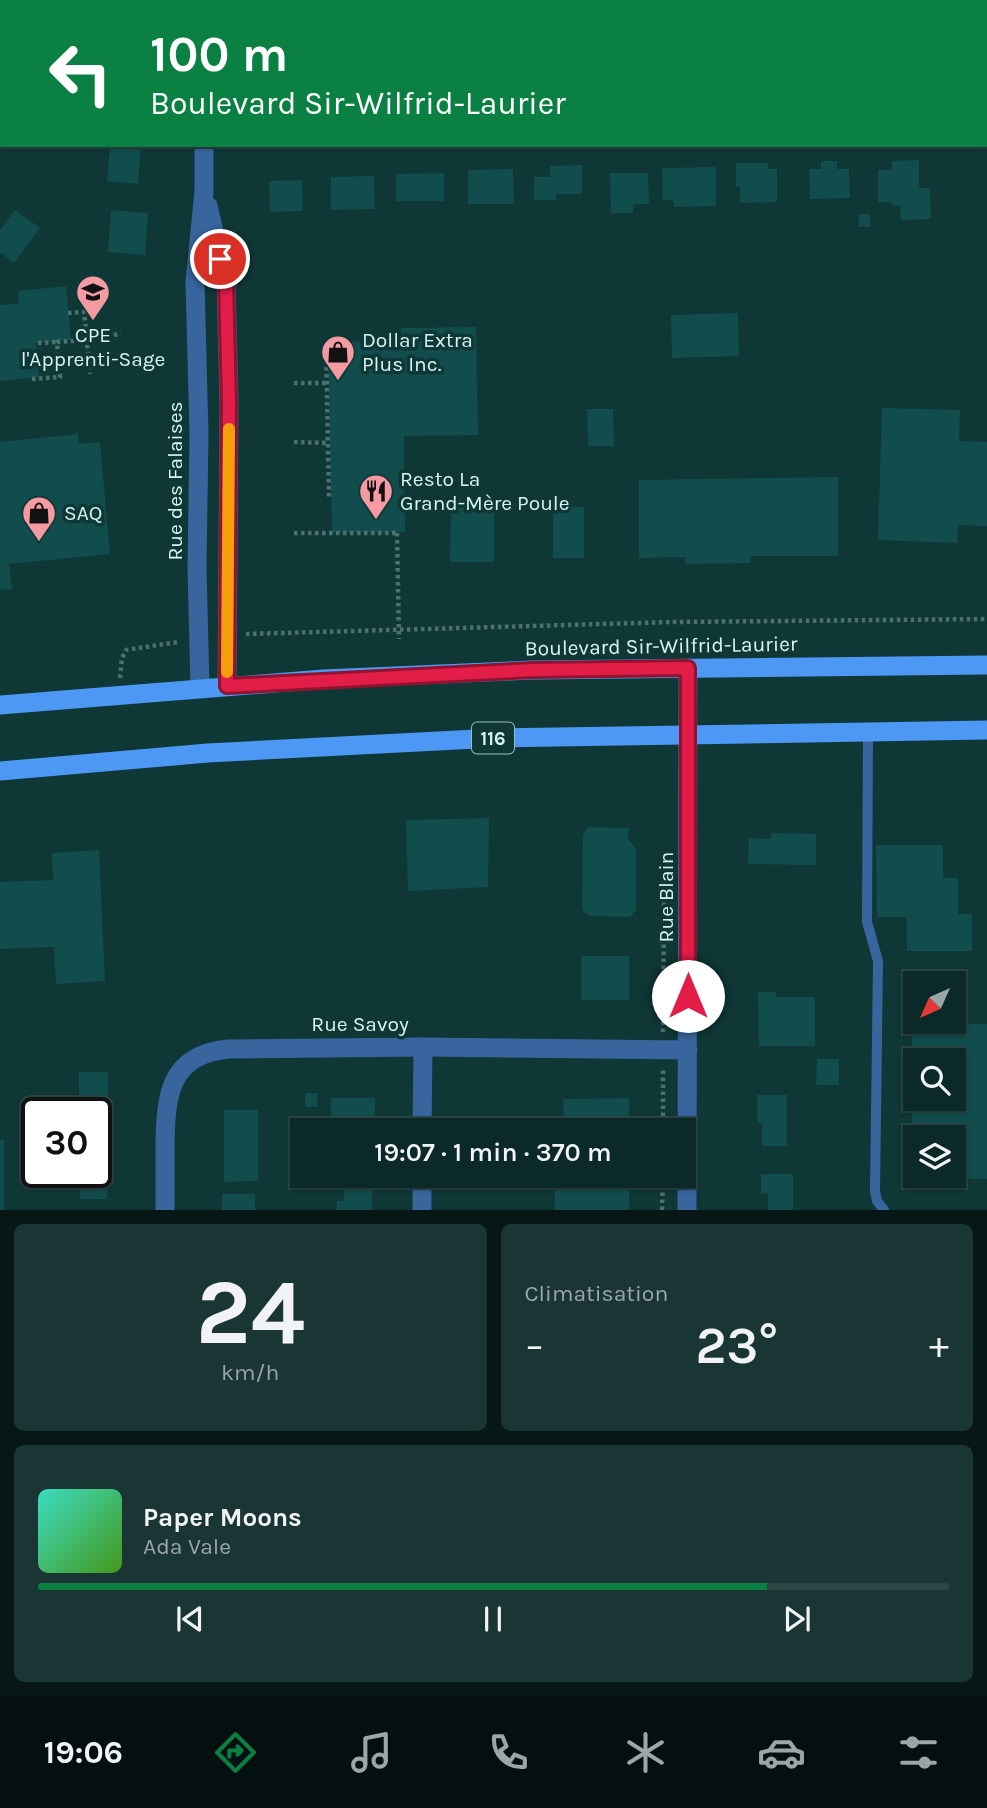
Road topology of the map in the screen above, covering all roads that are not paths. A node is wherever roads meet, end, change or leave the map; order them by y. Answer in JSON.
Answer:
{"nodes":[{"id":1,"x":204,"y":147,"type":"edge"},
{"id":2,"x":204,"y":191,"type":"junction"},
{"id":3,"x":987,"y":665,"type":"edge"},
{"id":4,"x":688,"y":668,"type":"junction"},
{"id":5,"x":227,"y":686,"type":"junction"},
{"id":6,"x":200,"y":688,"type":"junction"},
{"id":7,"x":0,"y":705,"type":"edge"},
{"id":8,"x":987,"y":730,"type":"edge"},
{"id":9,"x":868,"y":732,"type":"junction"},
{"id":10,"x":688,"y":734,"type":"junction"},
{"id":11,"x":0,"y":771,"type":"edge"},
{"id":12,"x":423,"y":1047,"type":"junction"},
{"id":13,"x":688,"y":1050,"type":"junction"},
{"id":14,"x":422,"y":1118,"type":"edge"},
{"id":15,"x":422,"y":1188,"type":"edge"},
{"id":16,"x":165,"y":1209,"type":"edge"},
{"id":17,"x":422,"y":1209,"type":"edge"},
{"id":18,"x":687,"y":1209,"type":"edge"},
{"id":19,"x":884,"y":1209,"type":"edge"}],
"edges":[{"from":1,"to":2,"type":"street","name":"Rue des Falaises"},
{"from":2,"to":5,"type":"street","name":"Rue des Falaises"},
{"from":2,"to":6,"type":"street","name":"Rue des Falaises"},
{"from":3,"to":4,"type":"main road","name":"Boulevard Sir-Wilfrid-Laurier"},
{"from":4,"to":5,"type":"main road","name":"Boulevard Sir-Wilfrid-Laurier"},
{"from":4,"to":10,"type":"street","name":"Rue Blain"},
{"from":5,"to":6,"type":"main road","name":"Boulevard Sir-Wilfrid-Laurier"},
{"from":6,"to":7,"type":"main road","name":"Boulevard Sir-Wilfrid-Laurier"},
{"from":8,"to":9,"type":"main road","number":"116"},
{"from":9,"to":10,"type":"main road","number":"116"},
{"from":9,"to":19,"type":"lane"},
{"from":10,"to":11,"type":"main road","number":"116"},
{"from":10,"to":13,"type":"street","name":"Rue Blain"},
{"from":12,"to":13,"type":"street","name":"Rue Savoy"},
{"from":12,"to":14,"type":"street"},
{"from":12,"to":16,"type":"street","name":"Rue Savoy"},
{"from":13,"to":18,"type":"street","name":"Rue Blain"},
{"from":15,"to":17,"type":"street"}]}
